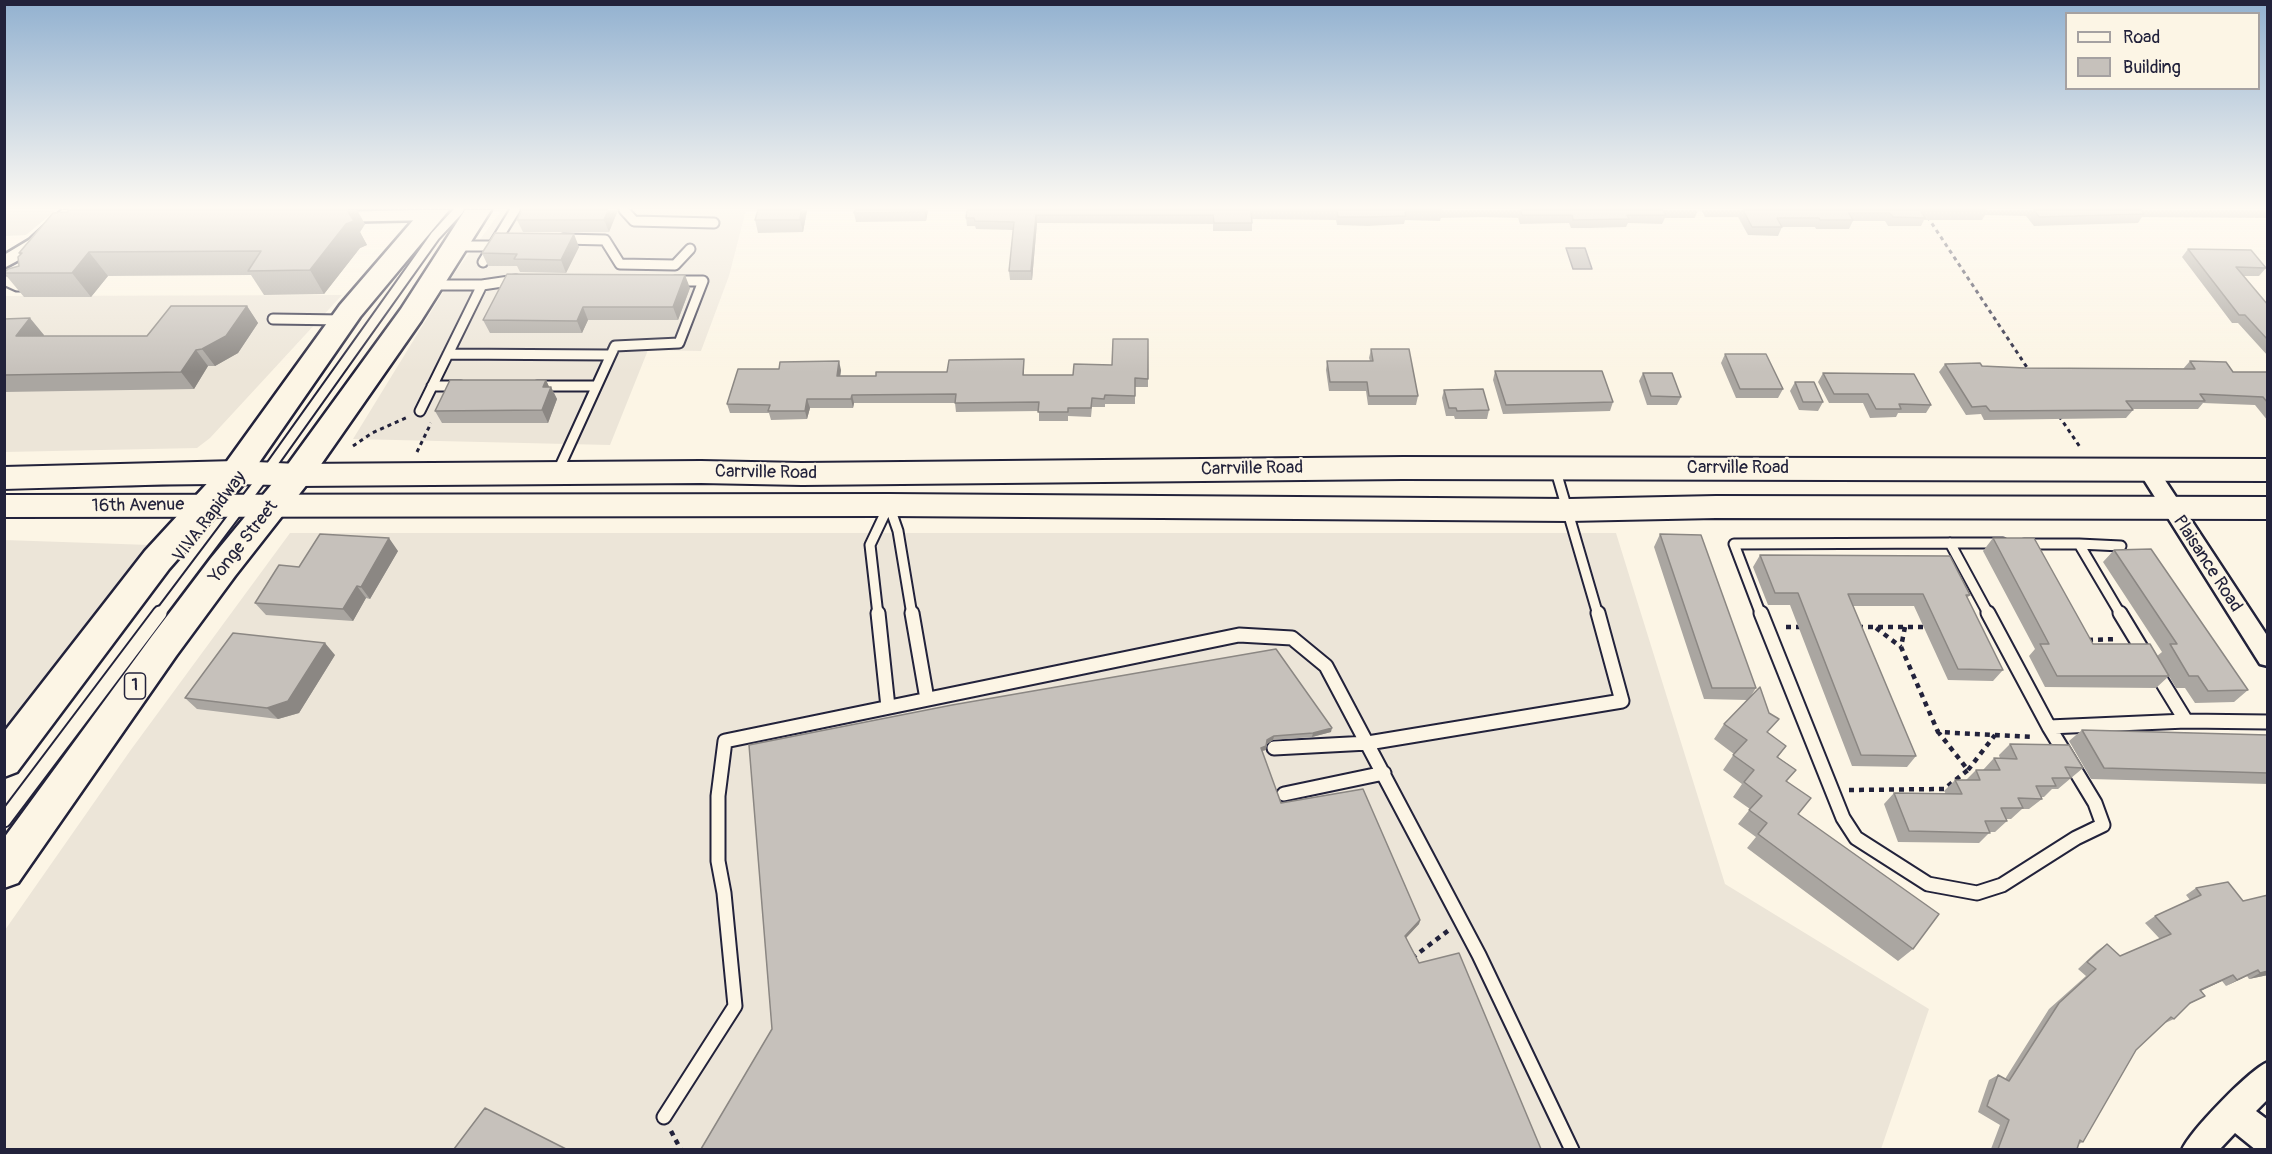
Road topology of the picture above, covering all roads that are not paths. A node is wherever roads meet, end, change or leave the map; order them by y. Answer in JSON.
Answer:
{"nodes":[{"id":1,"x":400,"y":264,"type":"edge"},
{"id":2,"x":411,"y":264,"type":"edge"},
{"id":3,"x":434,"y":264,"type":"edge"},
{"id":4,"x":620,"y":264,"type":"edge"},
{"id":5,"x":676,"y":264,"type":"edge"},
{"id":6,"x":531,"y":279,"type":"edge"},
{"id":7,"x":4,"y":280,"type":"edge"},
{"id":8,"x":668,"y":281,"type":"edge"},
{"id":9,"x":430,"y":285,"type":"junction"},
{"id":10,"x":482,"y":285,"type":"junction"},
{"id":11,"x":33,"y":286,"type":"edge"},
{"id":12,"x":273,"y":319,"type":"dead end"},
{"id":13,"x":344,"y":320,"type":"junction"},
{"id":14,"x":448,"y":354,"type":"junction"},
{"id":15,"x":610,"y":355,"type":"junction"},
{"id":16,"x":432,"y":386,"type":"junction"},
{"id":17,"x":467,"y":386,"type":"edge"},
{"id":18,"x":526,"y":386,"type":"edge"},
{"id":19,"x":596,"y":386,"type":"junction"},
{"id":20,"x":418,"y":414,"type":"road end"},
{"id":21,"x":1555,"y":468,"type":"junction"},
{"id":22,"x":2148,"y":470,"type":"junction"},
{"id":23,"x":2268,"y":470,"type":"edge"},
{"id":24,"x":631,"y":472,"type":"junction"},
{"id":25,"x":892,"y":472,"type":"junction"},
{"id":26,"x":557,"y":473,"type":"junction"},
{"id":27,"x":297,"y":475,"type":"junction"},
{"id":28,"x":4,"y":478,"type":"edge"},
{"id":29,"x":244,"y":492,"type":"junction"},
{"id":30,"x":4,"y":506,"type":"edge"},
{"id":31,"x":621,"y":506,"type":"junction"},
{"id":32,"x":889,"y":506,"type":"junction"},
{"id":33,"x":2171,"y":507,"type":"junction"},
{"id":34,"x":2268,"y":508,"type":"edge"},
{"id":35,"x":1569,"y":510,"type":"junction"},
{"id":36,"x":1950,"y":543,"type":"junction"},
{"id":37,"x":2079,"y":544,"type":"junction"},
{"id":38,"x":2121,"y":546,"type":"dead end"},
{"id":39,"x":2268,"y":657,"type":"edge"},
{"id":40,"x":927,"y":699,"type":"junction"},
{"id":41,"x":888,"y":707,"type":"junction"},
{"id":42,"x":2186,"y":721,"type":"junction"},
{"id":43,"x":2268,"y":722,"type":"edge"},
{"id":44,"x":2049,"y":728,"type":"junction"},
{"id":45,"x":1368,"y":743,"type":"junction"},
{"id":46,"x":1274,"y":748,"type":"dead end"},
{"id":47,"x":4,"y":761,"type":"edge"},
{"id":48,"x":1384,"y":773,"type":"junction"},
{"id":49,"x":1284,"y":794,"type":"dead end"},
{"id":50,"x":7,"y":818,"type":"edge"},
{"id":51,"x":4,"y":830,"type":"edge"},
{"id":52,"x":4,"y":870,"type":"edge"},
{"id":53,"x":2268,"y":1077,"type":"edge"},
{"id":54,"x":2232,"y":1112,"type":"junction"},
{"id":55,"x":664,"y":1117,"type":"dead end"},
{"id":56,"x":2268,"y":1140,"type":"edge"},
{"id":57,"x":1572,"y":1149,"type":"edge"},
{"id":58,"x":2197,"y":1149,"type":"edge"}],
"edges":[{"from":1,"to":13,"type":"main road","name":"Yonge Street","number":"1"},
{"from":2,"to":29,"type":"lane","name":"VIVA Rapidway"},
{"from":3,"to":9,"type":"main road","name":"Yonge Street","number":"1"},
{"from":4,"to":5,"type":"lane"},
{"from":6,"to":10,"type":"lane"},
{"from":7,"to":11,"type":"lane"},
{"from":8,"to":15,"type":"lane"},
{"from":9,"to":10,"type":"lane"},
{"from":9,"to":27,"type":"main road","name":"Yonge Street","number":"1"},
{"from":10,"to":14,"type":"lane"},
{"from":12,"to":13,"type":"lane"},
{"from":13,"to":29,"type":"main road","name":"Yonge Street","number":"1"},
{"from":14,"to":15,"type":"lane"},
{"from":14,"to":16,"type":"lane"},
{"from":15,"to":19,"type":"lane"},
{"from":16,"to":17,"type":"lane"},
{"from":16,"to":20,"type":"lane"},
{"from":18,"to":19,"type":"lane"},
{"from":19,"to":26,"type":"lane"},
{"from":21,"to":22,"type":"main road","name":"Carrville Road"},
{"from":21,"to":25,"type":"main road","name":"Carrville Road"},
{"from":21,"to":35,"type":"lane"},
{"from":22,"to":23,"type":"main road","name":"Carrville Road"},
{"from":22,"to":33,"type":"street","name":"Plaisance Road"},
{"from":24,"to":25,"type":"main road","name":"Carrville Road"},
{"from":24,"to":26,"type":"main road","name":"Carrville Road"},
{"from":24,"to":31,"type":"main road"},
{"from":25,"to":32,"type":"main road"},
{"from":26,"to":27,"type":"main road","name":"Carrville Road"},
{"from":27,"to":29,"type":"main road","name":"Carrville Road"},
{"from":28,"to":29,"type":"main road","name":"16th Avenue"},
{"from":29,"to":30,"type":"main road","name":"16th Avenue"},
{"from":29,"to":31,"type":"main road","name":"Carrville Road"},
{"from":29,"to":47,"type":"main road","name":"Yonge Street","number":"1"},
{"from":29,"to":50,"type":"lane","name":"VIVA Rapidway"},
{"from":29,"to":52,"type":"main road","name":"Yonge Street","number":"1"},
{"from":31,"to":32,"type":"main road","name":"Carrville Road"},
{"from":32,"to":35,"type":"main road","name":"Carrville Road"},
{"from":32,"to":40,"type":"lane"},
{"from":32,"to":41,"type":"lane"},
{"from":33,"to":34,"type":"main road","name":"Carrville Road"},
{"from":33,"to":35,"type":"main road","name":"Carrville Road"},
{"from":33,"to":39,"type":"street","name":"Plaisance Road"},
{"from":35,"to":45,"type":"lane"},
{"from":36,"to":37,"type":"lane"},
{"from":36,"to":44,"type":"lane"},
{"from":36,"to":44,"type":"lane"},
{"from":37,"to":38,"type":"lane"},
{"from":37,"to":42,"type":"lane"},
{"from":40,"to":41,"type":"lane"},
{"from":40,"to":45,"type":"lane"},
{"from":41,"to":55,"type":"lane"},
{"from":42,"to":43,"type":"lane"},
{"from":42,"to":44,"type":"lane"},
{"from":45,"to":46,"type":"lane"},
{"from":45,"to":48,"type":"lane"},
{"from":48,"to":49,"type":"lane"},
{"from":48,"to":57,"type":"lane"},
{"from":50,"to":51,"type":"lane","name":"VIVA Rapidway"},
{"from":53,"to":54,"type":"street"},
{"from":54,"to":56,"type":"street"},
{"from":54,"to":58,"type":"street"}]}
